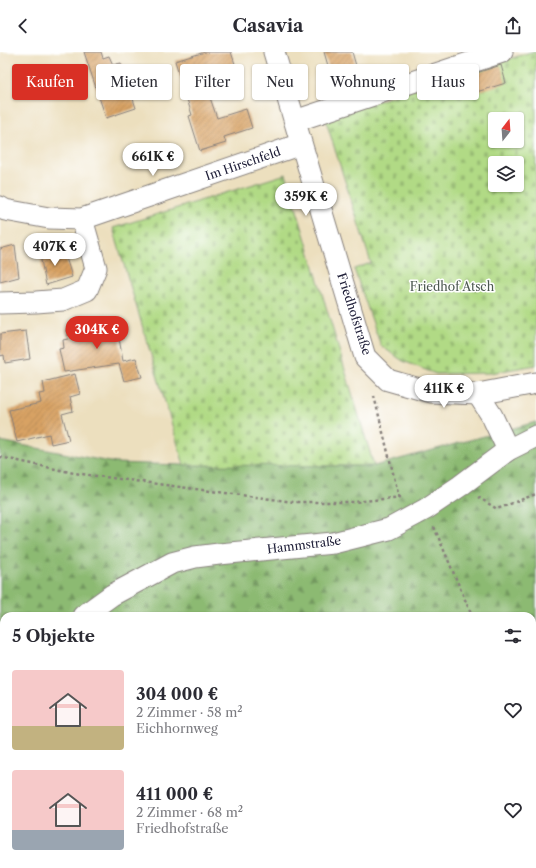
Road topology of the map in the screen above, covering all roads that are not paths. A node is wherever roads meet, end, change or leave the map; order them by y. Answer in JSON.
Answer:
{"nodes":[{"id":1,"x":274,"y":52,"type":"edge"},
{"id":2,"x":502,"y":52,"type":"edge"},
{"id":3,"x":295,"y":121,"type":"junction"},
{"id":4,"x":302,"y":144,"type":"junction"},
{"id":5,"x":0,"y":208,"type":"edge"},
{"id":6,"x":82,"y":219,"type":"junction"},
{"id":7,"x":0,"y":303,"type":"edge"},
{"id":8,"x":536,"y":383,"type":"edge"},
{"id":9,"x":478,"y":394,"type":"junction"},
{"id":10,"x":536,"y":436,"type":"edge"},
{"id":11,"x":508,"y":450,"type":"junction"},
{"id":12,"x":89,"y":612,"type":"edge"}],
"edges":[{"from":1,"to":3,"type":"street","name":"Friedhofstraße"},
{"from":2,"to":3,"type":"street"},
{"from":3,"to":4,"type":"street","name":"Friedhofstraße"},
{"from":4,"to":6,"type":"street","name":"Im Hirschfeld"},
{"from":4,"to":9,"type":"street","name":"Friedhofstraße"},
{"from":5,"to":6,"type":"street","name":"Im Hirschfeld"},
{"from":6,"to":7,"type":"street"},
{"from":8,"to":9,"type":"street","name":"Friedhofstraße"},
{"from":9,"to":11,"type":"street"},
{"from":10,"to":11,"type":"street","name":"Hammstraße"},
{"from":11,"to":12,"type":"street","name":"Hammstraße"}]}
